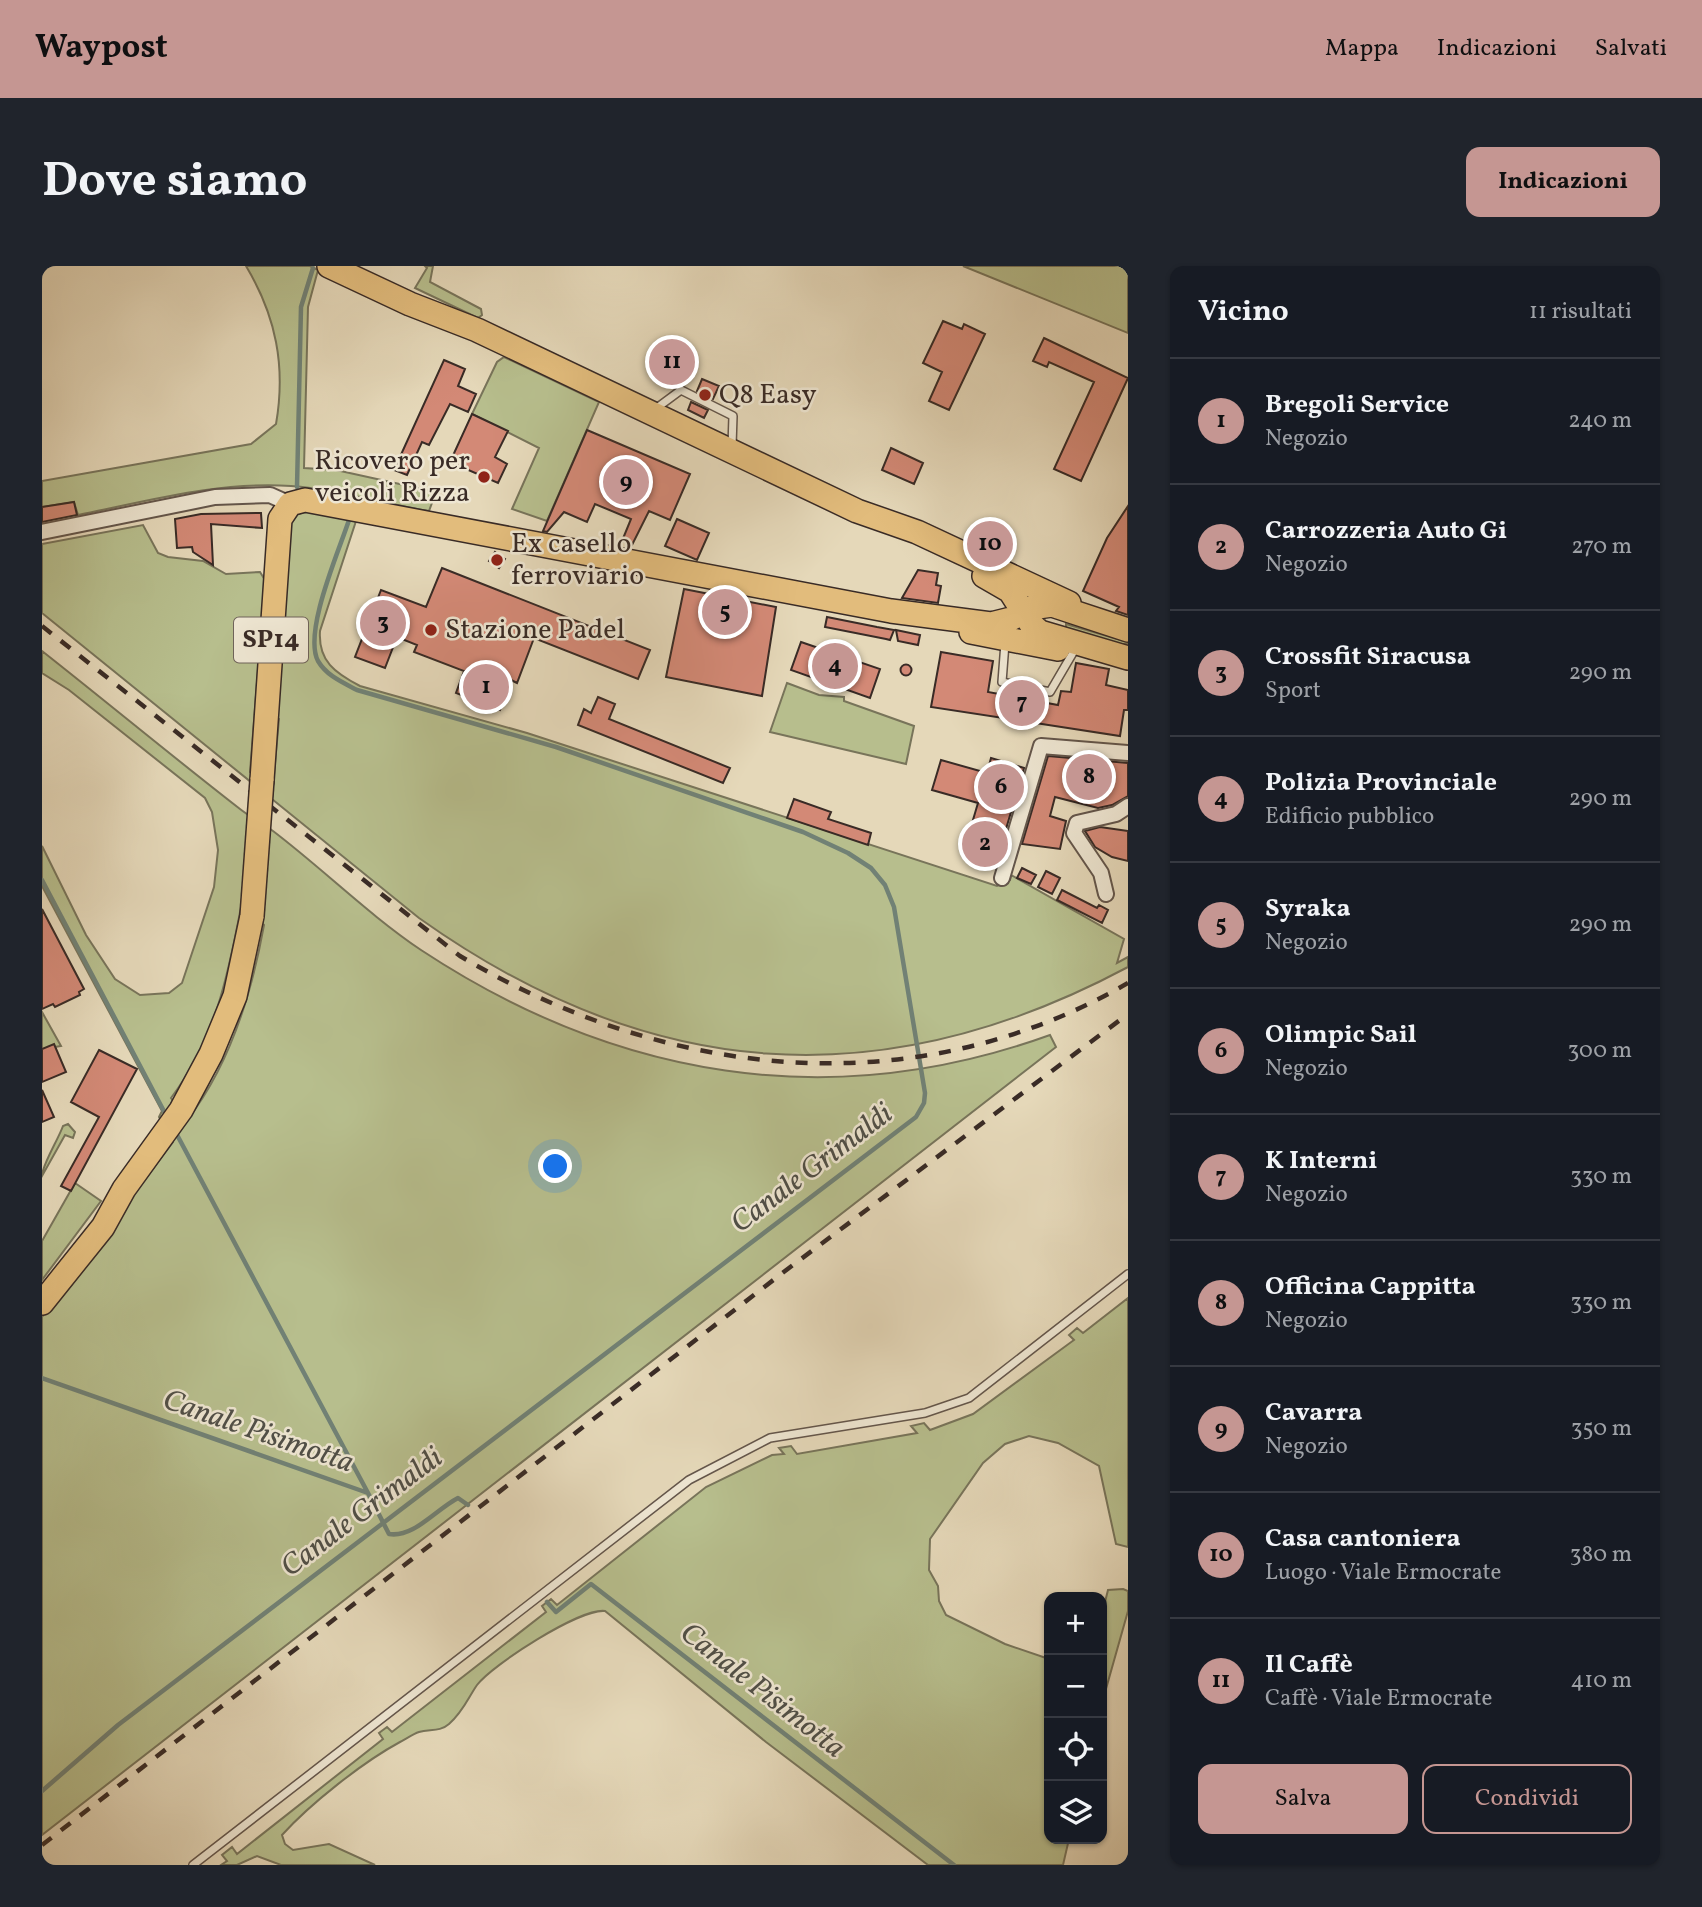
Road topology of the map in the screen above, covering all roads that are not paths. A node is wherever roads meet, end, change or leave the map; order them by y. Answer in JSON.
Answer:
{"nodes":[{"id":1,"x":329,"y":266,"type":"edge"},
{"id":2,"x":356,"y":266,"type":"edge"},
{"id":3,"x":477,"y":330,"type":"junction"},
{"id":4,"x":651,"y":412,"type":"junction"},
{"id":5,"x":732,"y":450,"type":"junction"},
{"id":6,"x":290,"y":504,"type":"junction"},
{"id":7,"x":857,"y":511,"type":"junction"},
{"id":8,"x":42,"y":532,"type":"edge"},
{"id":9,"x":1070,"y":611,"type":"junction"},
{"id":10,"x":1014,"y":618,"type":"junction"},
{"id":11,"x":1122,"y":628,"type":"edge"},
{"id":12,"x":1071,"y":646,"type":"junction"},
{"id":13,"x":1123,"y":657,"type":"edge"},
{"id":14,"x":1128,"y":753,"type":"edge"},
{"id":15,"x":1128,"y":806,"type":"edge"},
{"id":16,"x":1002,"y":878,"type":"dead end"},
{"id":17,"x":1106,"y":894,"type":"dead end"},
{"id":18,"x":124,"y":1189,"type":"junction"},
{"id":19,"x":1128,"y":1274,"type":"edge"},
{"id":20,"x":42,"y":1289,"type":"edge"},
{"id":21,"x":42,"y":1303,"type":"edge"},
{"id":22,"x":193,"y":1865,"type":"edge"}],
"edges":[{"from":1,"to":3,"type":"main road"},
{"from":2,"to":3,"type":"main road"},
{"from":3,"to":4,"type":"main road"},
{"from":4,"to":5,"type":"main road"},
{"from":4,"to":5,"type":"lane"},
{"from":5,"to":7,"type":"main road"},
{"from":6,"to":8,"type":"street"},
{"from":6,"to":10,"type":"main road"},
{"from":6,"to":18,"type":"main road","number":"SP14","bridge":true},
{"from":7,"to":10,"type":"main road"},
{"from":7,"to":11,"type":"main road"},
{"from":9,"to":10,"type":"main road"},
{"from":9,"to":11,"type":"main road"},
{"from":9,"to":12,"type":"main road"},
{"from":10,"to":12,"type":"main road"},
{"from":10,"to":12,"type":"lane"},
{"from":12,"to":13,"type":"main road"},
{"from":14,"to":16,"type":"street"},
{"from":15,"to":17,"type":"street"},
{"from":18,"to":20,"type":"main road"},
{"from":18,"to":21,"type":"main road"},
{"from":19,"to":22,"type":"lane"}]}
